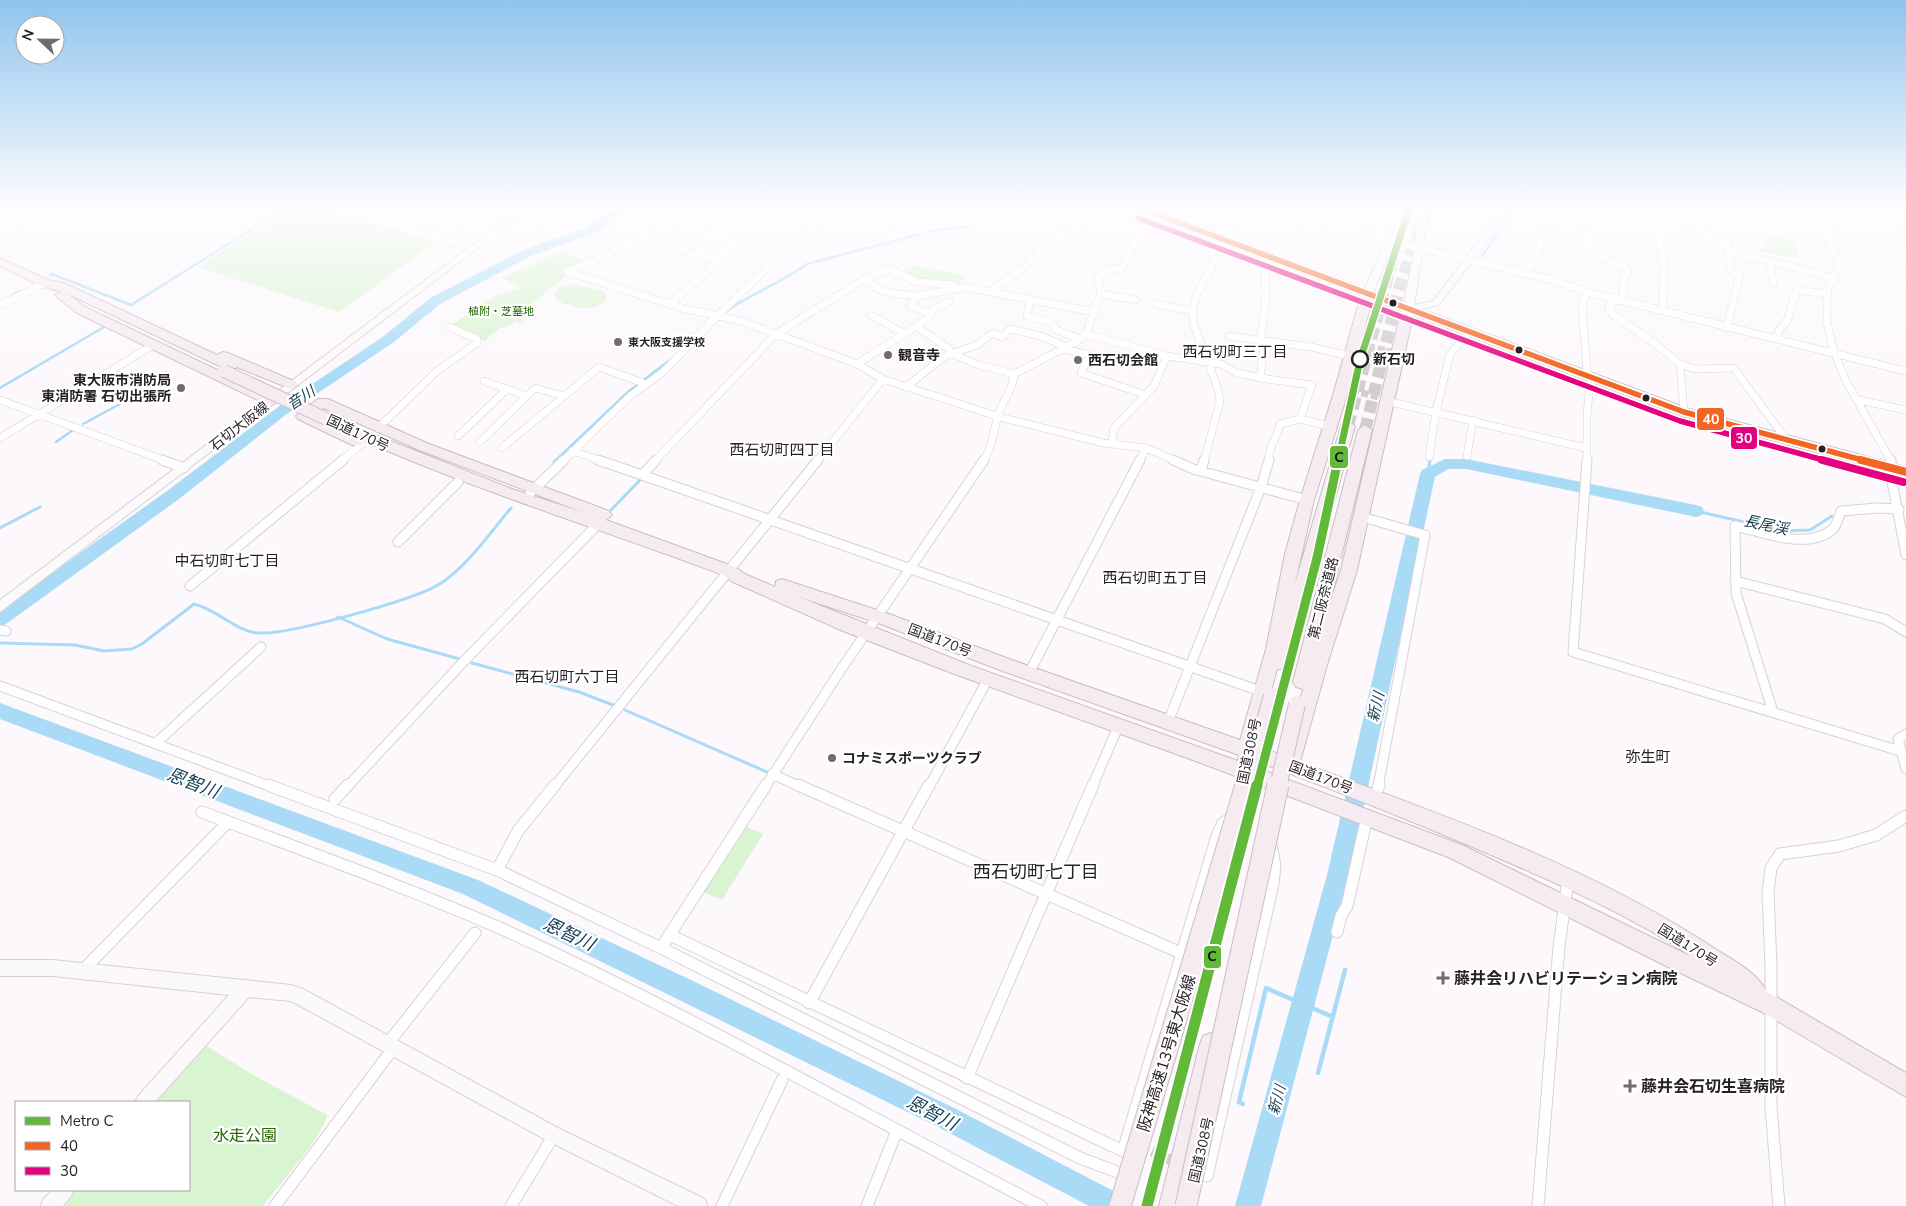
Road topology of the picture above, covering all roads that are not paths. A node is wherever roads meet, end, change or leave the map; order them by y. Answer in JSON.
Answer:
{"nodes":[{"id":1,"x":7,"y":265,"type":"edge"},
{"id":2,"x":449,"y":265,"type":"edge"},
{"id":3,"x":583,"y":265,"type":"edge"},
{"id":4,"x":715,"y":265,"type":"edge"},
{"id":5,"x":771,"y":265,"type":"edge"},
{"id":6,"x":1026,"y":265,"type":"edge"},
{"id":7,"x":1123,"y":265,"type":"edge"},
{"id":8,"x":1212,"y":265,"type":"edge"},
{"id":9,"x":1266,"y":265,"type":"edge"},
{"id":10,"x":1294,"y":265,"type":"edge"},
{"id":11,"x":1380,"y":265,"type":"edge"},
{"id":12,"x":1416,"y":265,"type":"edge"},
{"id":13,"x":1465,"y":265,"type":"edge"},
{"id":14,"x":1492,"y":265,"type":"edge"},
{"id":15,"x":1529,"y":265,"type":"edge"},
{"id":16,"x":1622,"y":265,"type":"edge"},
{"id":17,"x":1664,"y":265,"type":"edge"},
{"id":18,"x":1731,"y":265,"type":"edge"},
{"id":19,"x":1770,"y":265,"type":"edge"},
{"id":20,"x":1783,"y":265,"type":"edge"},
{"id":21,"x":1839,"y":265,"type":"edge"},
{"id":22,"x":1526,"y":273,"type":"junction"},
{"id":23,"x":1834,"y":278,"type":"junction"},
{"id":24,"x":863,"y":280,"type":"junction"},
{"id":25,"x":46,"y":283,"type":"junction"},
{"id":26,"x":1773,"y":284,"type":"dead end"},
{"id":27,"x":964,"y":287,"type":"junction"},
{"id":28,"x":991,"y":291,"type":"junction"},
{"id":29,"x":1587,"y":292,"type":"junction"},
{"id":30,"x":1368,"y":293,"type":"junction"},
{"id":31,"x":76,"y":294,"type":"junction"},
{"id":32,"x":1100,"y":294,"type":"junction"},
{"id":33,"x":1828,"y":294,"type":"junction"},
{"id":34,"x":61,"y":295,"type":"junction"},
{"id":35,"x":919,"y":296,"type":"junction"},
{"id":36,"x":1030,"y":300,"type":"junction"},
{"id":37,"x":1135,"y":300,"type":"dead end"},
{"id":38,"x":1621,"y":301,"type":"junction"},
{"id":39,"x":949,"y":302,"type":"dead end"},
{"id":40,"x":670,"y":304,"type":"junction"},
{"id":41,"x":1156,"y":304,"type":"dead end"},
{"id":42,"x":0,"y":305,"type":"edge"},
{"id":43,"x":1408,"y":309,"type":"junction"},
{"id":44,"x":1662,"y":309,"type":"junction"},
{"id":45,"x":1192,"y":311,"type":"junction"},
{"id":46,"x":1095,"y":312,"type":"junction"},
{"id":47,"x":871,"y":314,"type":"dead end"},
{"id":48,"x":930,"y":314,"type":"junction"},
{"id":49,"x":718,"y":316,"type":"junction"},
{"id":50,"x":916,"y":326,"type":"junction"},
{"id":51,"x":449,"y":327,"type":"dead end"},
{"id":52,"x":1727,"y":328,"type":"junction"},
{"id":53,"x":1470,"y":332,"type":"junction"},
{"id":54,"x":903,"y":333,"type":"junction"},
{"id":55,"x":776,"y":334,"type":"junction"},
{"id":56,"x":1229,"y":336,"type":"dead end"},
{"id":57,"x":1083,"y":337,"type":"junction"},
{"id":58,"x":1776,"y":339,"type":"junction"},
{"id":59,"x":1262,"y":341,"type":"junction"},
{"id":60,"x":152,"y":345,"type":"junction"},
{"id":61,"x":1064,"y":348,"type":"junction"},
{"id":62,"x":1354,"y":348,"type":"junction"},
{"id":63,"x":1834,"y":352,"type":"junction"},
{"id":64,"x":950,"y":353,"type":"junction"},
{"id":65,"x":1167,"y":356,"type":"junction"},
{"id":66,"x":1209,"y":362,"type":"junction"},
{"id":67,"x":857,"y":364,"type":"junction"},
{"id":68,"x":1680,"y":364,"type":"junction"},
{"id":69,"x":228,"y":368,"type":"junction"},
{"id":70,"x":1906,"y":371,"type":"edge"},
{"id":71,"x":1014,"y":374,"type":"junction"},
{"id":72,"x":1591,"y":377,"type":"junction"},
{"id":73,"x":1260,"y":378,"type":"junction"},
{"id":74,"x":883,"y":379,"type":"junction"},
{"id":75,"x":484,"y":381,"type":"dead end"},
{"id":76,"x":646,"y":384,"type":"junction"},
{"id":77,"x":291,"y":385,"type":"junction"},
{"id":78,"x":906,"y":387,"type":"junction"},
{"id":79,"x":506,"y":390,"type":"junction"},
{"id":80,"x":1146,"y":394,"type":"junction"},
{"id":81,"x":526,"y":396,"type":"junction"},
{"id":82,"x":564,"y":396,"type":"junction"},
{"id":83,"x":0,"y":400,"type":"edge"},
{"id":84,"x":1859,"y":400,"type":"junction"},
{"id":85,"x":271,"y":401,"type":"junction"},
{"id":86,"x":1387,"y":401,"type":"junction"},
{"id":87,"x":1906,"y":410,"type":"edge"},
{"id":88,"x":1436,"y":411,"type":"junction"},
{"id":89,"x":1684,"y":412,"type":"junction"},
{"id":90,"x":40,"y":414,"type":"junction"},
{"id":91,"x":999,"y":417,"type":"junction"},
{"id":92,"x":1300,"y":419,"type":"junction"},
{"id":93,"x":1473,"y":420,"type":"junction"},
{"id":94,"x":352,"y":426,"type":"junction"},
{"id":95,"x":1329,"y":426,"type":"junction"},
{"id":96,"x":378,"y":428,"type":"junction"},
{"id":97,"x":458,"y":436,"type":"dead end"},
{"id":98,"x":0,"y":438,"type":"edge"},
{"id":99,"x":1787,"y":441,"type":"junction"},
{"id":100,"x":480,"y":442,"type":"dead end"},
{"id":101,"x":362,"y":444,"type":"junction"},
{"id":102,"x":1112,"y":444,"type":"junction"},
{"id":103,"x":502,"y":448,"type":"dead end"},
{"id":104,"x":1146,"y":448,"type":"junction"},
{"id":105,"x":1586,"y":448,"type":"junction"},
{"id":106,"x":572,"y":451,"type":"junction"},
{"id":107,"x":1467,"y":456,"type":"dead end"},
{"id":108,"x":1428,"y":457,"type":"dead end"},
{"id":109,"x":184,"y":468,"type":"junction"},
{"id":110,"x":1900,"y":470,"type":"edge"},
{"id":111,"x":1201,"y":471,"type":"junction"},
{"id":112,"x":642,"y":475,"type":"junction"},
{"id":113,"x":458,"y":482,"type":"junction"},
{"id":114,"x":1260,"y":487,"type":"junction"},
{"id":115,"x":532,"y":491,"type":"junction"},
{"id":116,"x":1307,"y":500,"type":"junction"},
{"id":117,"x":1899,"y":509,"type":"junction"},
{"id":118,"x":1362,"y":517,"type":"junction"},
{"id":119,"x":771,"y":520,"type":"junction"},
{"id":120,"x":596,"y":526,"type":"junction"},
{"id":121,"x":632,"y":535,"type":"junction"},
{"id":122,"x":398,"y":542,"type":"dead end"},
{"id":123,"x":1906,"y":555,"type":"edge"},
{"id":124,"x":910,"y":569,"type":"junction"},
{"id":125,"x":729,"y":571,"type":"junction"},
{"id":126,"x":1735,"y":581,"type":"junction"},
{"id":127,"x":190,"y":586,"type":"dead end"},
{"id":128,"x":0,"y":607,"type":"edge"},
{"id":129,"x":878,"y":616,"type":"junction"},
{"id":130,"x":1057,"y":622,"type":"junction"},
{"id":131,"x":867,"y":632,"type":"junction"},
{"id":132,"x":1906,"y":632,"type":"edge"},
{"id":133,"x":261,"y":647,"type":"dead end"},
{"id":134,"x":1274,"y":649,"type":"junction"},
{"id":135,"x":1318,"y":665,"type":"junction"},
{"id":136,"x":1190,"y":668,"type":"junction"},
{"id":137,"x":1029,"y":673,"type":"junction"},
{"id":138,"x":988,"y":679,"type":"junction"},
{"id":139,"x":0,"y":686,"type":"edge"},
{"id":140,"x":1263,"y":692,"type":"junction"},
{"id":141,"x":1772,"y":712,"type":"junction"},
{"id":142,"x":1168,"y":722,"type":"junction"},
{"id":143,"x":1118,"y":727,"type":"junction"},
{"id":144,"x":1906,"y":734,"type":"edge"},
{"id":145,"x":155,"y":744,"type":"junction"},
{"id":146,"x":1900,"y":751,"type":"junction"},
{"id":147,"x":1249,"y":760,"type":"junction"},
{"id":148,"x":1906,"y":769,"type":"edge"},
{"id":149,"x":1286,"y":772,"type":"junction"},
{"id":150,"x":772,"y":774,"type":"junction"},
{"id":151,"x":1364,"y":790,"type":"junction"},
{"id":152,"x":335,"y":799,"type":"dead end"},
{"id":153,"x":202,"y":812,"type":"dead end"},
{"id":154,"x":1357,"y":813,"type":"junction"},
{"id":155,"x":1906,"y":816,"type":"edge"},
{"id":156,"x":1233,"y":817,"type":"junction"},
{"id":157,"x":228,"y":822,"type":"junction"},
{"id":158,"x":903,"y":830,"type":"junction"},
{"id":159,"x":1271,"y":843,"type":"junction"},
{"id":160,"x":497,"y":870,"type":"junction"},
{"id":161,"x":1568,"y":879,"type":"junction"},
{"id":162,"x":1048,"y":894,"type":"junction"},
{"id":163,"x":1563,"y":903,"type":"junction"},
{"id":164,"x":1336,"y":932,"type":"dead end"},
{"id":165,"x":475,"y":933,"type":"dead end"},
{"id":166,"x":670,"y":935,"type":"junction"},
{"id":167,"x":661,"y":948,"type":"junction"},
{"id":168,"x":1181,"y":953,"type":"junction"},
{"id":169,"x":0,"y":968,"type":"edge"},
{"id":170,"x":82,"y":971,"type":"junction"},
{"id":171,"x":245,"y":989,"type":"junction"},
{"id":172,"x":809,"y":1003,"type":"junction"},
{"id":173,"x":1770,"y":1004,"type":"junction"},
{"id":174,"x":392,"y":1044,"type":"junction"},
{"id":175,"x":967,"y":1078,"type":"junction"},
{"id":176,"x":782,"y":1080,"type":"dead end"},
{"id":177,"x":1906,"y":1086,"type":"edge"},
{"id":178,"x":145,"y":1101,"type":"edge"},
{"id":179,"x":896,"y":1133,"type":"junction"},
{"id":180,"x":554,"y":1135,"type":"junction"},
{"id":181,"x":1203,"y":1174,"type":"dead end"},
{"id":182,"x":1127,"y":1178,"type":"junction"},
{"id":183,"x":64,"y":1191,"type":"edge"},
{"id":184,"x":1185,"y":1204,"type":"edge"},
{"id":185,"x":50,"y":1206,"type":"edge"},
{"id":186,"x":275,"y":1206,"type":"edge"},
{"id":187,"x":511,"y":1206,"type":"edge"},
{"id":188,"x":698,"y":1206,"type":"edge"},
{"id":189,"x":722,"y":1206,"type":"edge"},
{"id":190,"x":867,"y":1206,"type":"edge"},
{"id":191,"x":1041,"y":1206,"type":"edge"},
{"id":192,"x":1120,"y":1206,"type":"edge"},
{"id":193,"x":1538,"y":1206,"type":"edge"},
{"id":194,"x":1779,"y":1206,"type":"edge"}],
"edges":[{"from":1,"to":25,"type":"highway","name":"国道170号"},
{"from":2,"to":77,"type":"main road","name":"石切大阪線"},
{"from":3,"to":40,"type":"street"},
{"from":4,"to":40,"type":"street"},
{"from":5,"to":49,"type":"street"},
{"from":6,"to":28,"type":"street"},
{"from":7,"to":32,"type":"street"},
{"from":8,"to":45,"type":"street"},
{"from":9,"to":59,"type":"street"},
{"from":10,"to":30,"type":"highway"},
{"from":11,"to":30,"type":"main road"},
{"from":12,"to":43,"type":"main road"},
{"from":13,"to":43,"type":"main road"},
{"from":14,"to":22,"type":"street"},
{"from":15,"to":22,"type":"street"},
{"from":16,"to":38,"type":"street"},
{"from":17,"to":44,"type":"street"},
{"from":18,"to":52,"type":"street"},
{"from":19,"to":26,"type":"street"},
{"from":20,"to":23,"type":"street"},
{"from":21,"to":23,"type":"street"},
{"from":22,"to":29,"type":"street"},
{"from":23,"to":33,"type":"street"},
{"from":24,"to":27,"type":"street"},
{"from":24,"to":35,"type":"street"},
{"from":24,"to":55,"type":"street"},
{"from":25,"to":31,"type":"highway","name":"国道170号"},
{"from":25,"to":34,"type":"highway","name":"国道170号"},
{"from":25,"to":42,"type":"street"},
{"from":27,"to":28,"type":"street"},
{"from":27,"to":35,"type":"street"},
{"from":28,"to":36,"type":"street"},
{"from":29,"to":38,"type":"street"},
{"from":29,"to":72,"type":"street"},
{"from":30,"to":43,"type":"highway"},
{"from":30,"to":62,"type":"highway","name":"国道308号"},
{"from":31,"to":69,"type":"highway","name":"国道170号"},
{"from":31,"to":77,"type":"highway"},
{"from":32,"to":37,"type":"street"},
{"from":32,"to":46,"type":"street"},
{"from":33,"to":58,"type":"street"},
{"from":33,"to":63,"type":"street"},
{"from":34,"to":60,"type":"highway"},
{"from":34,"to":69,"type":"highway","name":"国道170号"},
{"from":35,"to":48,"type":"street"},
{"from":36,"to":46,"type":"street"},
{"from":36,"to":57,"type":"street"},
{"from":38,"to":44,"type":"street"},
{"from":38,"to":68,"type":"street"},
{"from":39,"to":48,"type":"street"},
{"from":40,"to":49,"type":"street"},
{"from":41,"to":45,"type":"street"},
{"from":43,"to":53,"type":"highway"},
{"from":43,"to":86,"type":"highway","name":"国道308号"},
{"from":44,"to":52,"type":"street"},
{"from":45,"to":66,"type":"street"},
{"from":46,"to":57,"type":"street"},
{"from":47,"to":54,"type":"street"},
{"from":48,"to":50,"type":"street"},
{"from":49,"to":55,"type":"street"},
{"from":49,"to":76,"type":"street"},
{"from":50,"to":54,"type":"street"},
{"from":50,"to":64,"type":"street"},
{"from":51,"to":96,"type":"street"},
{"from":52,"to":58,"type":"street"},
{"from":53,"to":72,"type":"highway"},
{"from":53,"to":88,"type":"street"},
{"from":54,"to":67,"type":"street"},
{"from":55,"to":67,"type":"street"},
{"from":55,"to":112,"type":"street"},
{"from":56,"to":59,"type":"street"},
{"from":57,"to":61,"type":"street"},
{"from":57,"to":65,"type":"street"},
{"from":58,"to":63,"type":"street"},
{"from":59,"to":62,"type":"street"},
{"from":59,"to":73,"type":"street"},
{"from":60,"to":85,"type":"highway"},
{"from":60,"to":90,"type":"street"},
{"from":61,"to":64,"type":"street"},
{"from":61,"to":71,"type":"street"},
{"from":61,"to":80,"type":"street"},
{"from":62,"to":95,"type":"highway","name":"国道308号"},
{"from":63,"to":70,"type":"street"},
{"from":63,"to":84,"type":"street"},
{"from":64,"to":71,"type":"street"},
{"from":64,"to":78,"type":"street"},
{"from":65,"to":66,"type":"street"},
{"from":65,"to":80,"type":"street"},
{"from":66,"to":73,"type":"street"},
{"from":66,"to":111,"type":"street"},
{"from":67,"to":74,"type":"street"},
{"from":68,"to":89,"type":"street"},
{"from":68,"to":99,"type":"street"},
{"from":69,"to":94,"type":"highway","name":"国道170号","bridge":true},
{"from":71,"to":91,"type":"street"},
{"from":72,"to":89,"type":"highway"},
{"from":72,"to":105,"type":"street"},
{"from":73,"to":92,"type":"street"},
{"from":74,"to":78,"type":"street"},
{"from":74,"to":119,"type":"street"},
{"from":75,"to":79,"type":"street"},
{"from":76,"to":82,"type":"street"},
{"from":76,"to":106,"type":"street"},
{"from":77,"to":85,"type":"main road","name":"石切大阪線"},
{"from":78,"to":91,"type":"street"},
{"from":79,"to":81,"type":"street"},
{"from":79,"to":97,"type":"street"},
{"from":80,"to":102,"type":"street"},
{"from":81,"to":82,"type":"street"},
{"from":81,"to":100,"type":"street"},
{"from":82,"to":103,"type":"street"},
{"from":83,"to":90,"type":"street"},
{"from":84,"to":87,"type":"street"},
{"from":84,"to":110,"type":"street"},
{"from":85,"to":109,"type":"main road","name":"石切大阪線"},
{"from":86,"to":88,"type":"street"},
{"from":86,"to":118,"type":"highway","name":"国道308号"},
{"from":88,"to":93,"type":"street"},
{"from":88,"to":108,"type":"street"},
{"from":89,"to":99,"type":"highway"},
{"from":90,"to":98,"type":"street"},
{"from":90,"to":109,"type":"street"},
{"from":91,"to":102,"type":"street"},
{"from":91,"to":124,"type":"street"},
{"from":92,"to":95,"type":"street"},
{"from":92,"to":114,"type":"street"},
{"from":93,"to":105,"type":"street"},
{"from":93,"to":107,"type":"street"},
{"from":94,"to":115,"type":"highway","name":"国道170号"},
{"from":94,"to":120,"type":"highway","name":"国道170号"},
{"from":95,"to":116,"type":"highway","name":"国道308号"},
{"from":96,"to":101,"type":"highway"},
{"from":96,"to":115,"type":"highway"},
{"from":99,"to":110,"type":"highway"},
{"from":101,"to":113,"type":"highway"},
{"from":101,"to":127,"type":"street"},
{"from":102,"to":104,"type":"street"},
{"from":104,"to":111,"type":"street"},
{"from":104,"to":130,"type":"street"},
{"from":105,"to":141,"type":"street"},
{"from":106,"to":112,"type":"street"},
{"from":106,"to":115,"type":"street"},
{"from":109,"to":128,"type":"main road","name":"石切大阪線"},
{"from":110,"to":117,"type":"street"},
{"from":111,"to":114,"type":"street"},
{"from":112,"to":119,"type":"street"},
{"from":113,"to":120,"type":"highway"},
{"from":113,"to":122,"type":"street"},
{"from":114,"to":116,"type":"street"},
{"from":114,"to":136,"type":"street"},
{"from":115,"to":120,"type":"highway","name":"国道170号"},
{"from":115,"to":121,"type":"highway"},
{"from":116,"to":134,"type":"highway","name":"国道308号"},
{"from":117,"to":123,"type":"street"},
{"from":117,"to":126,"type":"street"},
{"from":118,"to":135,"type":"highway","name":"国道308号"},
{"from":118,"to":151,"type":"street"},
{"from":119,"to":124,"type":"street"},
{"from":119,"to":125,"type":"street"},
{"from":120,"to":121,"type":"highway","name":"国道170号"},
{"from":120,"to":152,"type":"street"},
{"from":121,"to":125,"type":"highway","name":"国道170号"},
{"from":124,"to":129,"type":"street"},
{"from":124,"to":130,"type":"street"},
{"from":125,"to":129,"type":"highway","name":"国道170号"},
{"from":125,"to":131,"type":"highway","name":"国道170号"},
{"from":125,"to":160,"type":"street"},
{"from":126,"to":132,"type":"street"},
{"from":126,"to":141,"type":"street"},
{"from":129,"to":131,"type":"street"},
{"from":129,"to":137,"type":"highway","name":"国道170号"},
{"from":130,"to":136,"type":"street"},
{"from":130,"to":137,"type":"street"},
{"from":131,"to":138,"type":"highway","name":"国道170号"},
{"from":131,"to":150,"type":"street"},
{"from":133,"to":145,"type":"street"},
{"from":134,"to":140,"type":"highway","name":"国道308号"},
{"from":134,"to":147,"type":"highway","name":"第二阪奈道路","bridge":true},
{"from":135,"to":149,"type":"highway","name":"国道308号"},
{"from":135,"to":149,"type":"highway","name":"第二阪奈道路","bridge":true},
{"from":136,"to":140,"type":"street"},
{"from":136,"to":142,"type":"street"},
{"from":137,"to":142,"type":"highway","name":"国道170号"},
{"from":138,"to":143,"type":"highway","name":"国道170号"},
{"from":138,"to":158,"type":"street"},
{"from":139,"to":145,"type":"street"},
{"from":140,"to":147,"type":"highway","name":"国道308号"},
{"from":141,"to":146,"type":"street"},
{"from":142,"to":147,"type":"highway","name":"国道170号"},
{"from":143,"to":147,"type":"highway","name":"国道170号"},
{"from":143,"to":162,"type":"street"},
{"from":144,"to":146,"type":"street"},
{"from":145,"to":160,"type":"street"},
{"from":146,"to":148,"type":"street"},
{"from":147,"to":149,"type":"highway","name":"国道170号"},
{"from":147,"to":156,"type":"highway","name":"国道308号"},
{"from":147,"to":192,"type":"highway","name":"阪神高速13号東大阪線","bridge":true},
{"from":149,"to":151,"type":"highway","name":"国道170号"},
{"from":149,"to":154,"type":"highway","name":"国道170号"},
{"from":149,"to":159,"type":"highway","name":"国道308号"},
{"from":149,"to":184,"type":"highway"},
{"from":150,"to":158,"type":"street"},
{"from":150,"to":166,"type":"street"},
{"from":151,"to":161,"type":"highway","name":"国道170号"},
{"from":153,"to":157,"type":"street"},
{"from":154,"to":163,"type":"highway","name":"国道170号"},
{"from":154,"to":164,"type":"street"},
{"from":155,"to":173,"type":"street"},
{"from":156,"to":168,"type":"street"},
{"from":156,"to":182,"type":"highway","name":"国道308号"},
{"from":157,"to":170,"type":"street"},
{"from":157,"to":179,"type":"street"},
{"from":158,"to":162,"type":"street"},
{"from":158,"to":172,"type":"street"},
{"from":159,"to":181,"type":"street"},
{"from":159,"to":184,"type":"highway","name":"国道308号"},
{"from":160,"to":167,"type":"street"},
{"from":161,"to":163,"type":"street"},
{"from":161,"to":173,"type":"highway","name":"国道170号"},
{"from":162,"to":168,"type":"street"},
{"from":162,"to":175,"type":"street"},
{"from":163,"to":173,"type":"highway","name":"国道170号"},
{"from":163,"to":193,"type":"street"},
{"from":165,"to":174,"type":"street"},
{"from":166,"to":167,"type":"street"},
{"from":166,"to":172,"type":"street"},
{"from":167,"to":182,"type":"street"},
{"from":168,"to":175,"type":"street"},
{"from":169,"to":170,"type":"main road"},
{"from":170,"to":171,"type":"main road"},
{"from":171,"to":174,"type":"main road"},
{"from":171,"to":178,"type":"main road"},
{"from":172,"to":175,"type":"street"},
{"from":173,"to":177,"type":"highway","name":"国道170号"},
{"from":173,"to":194,"type":"street"},
{"from":174,"to":180,"type":"main road"},
{"from":174,"to":186,"type":"street"},
{"from":176,"to":189,"type":"street"},
{"from":179,"to":190,"type":"street"},
{"from":179,"to":191,"type":"street"},
{"from":180,"to":187,"type":"street"},
{"from":180,"to":188,"type":"main road"},
{"from":182,"to":192,"type":"highway","name":"国道308号","bridge":true},
{"from":183,"to":185,"type":"main road"}]}
